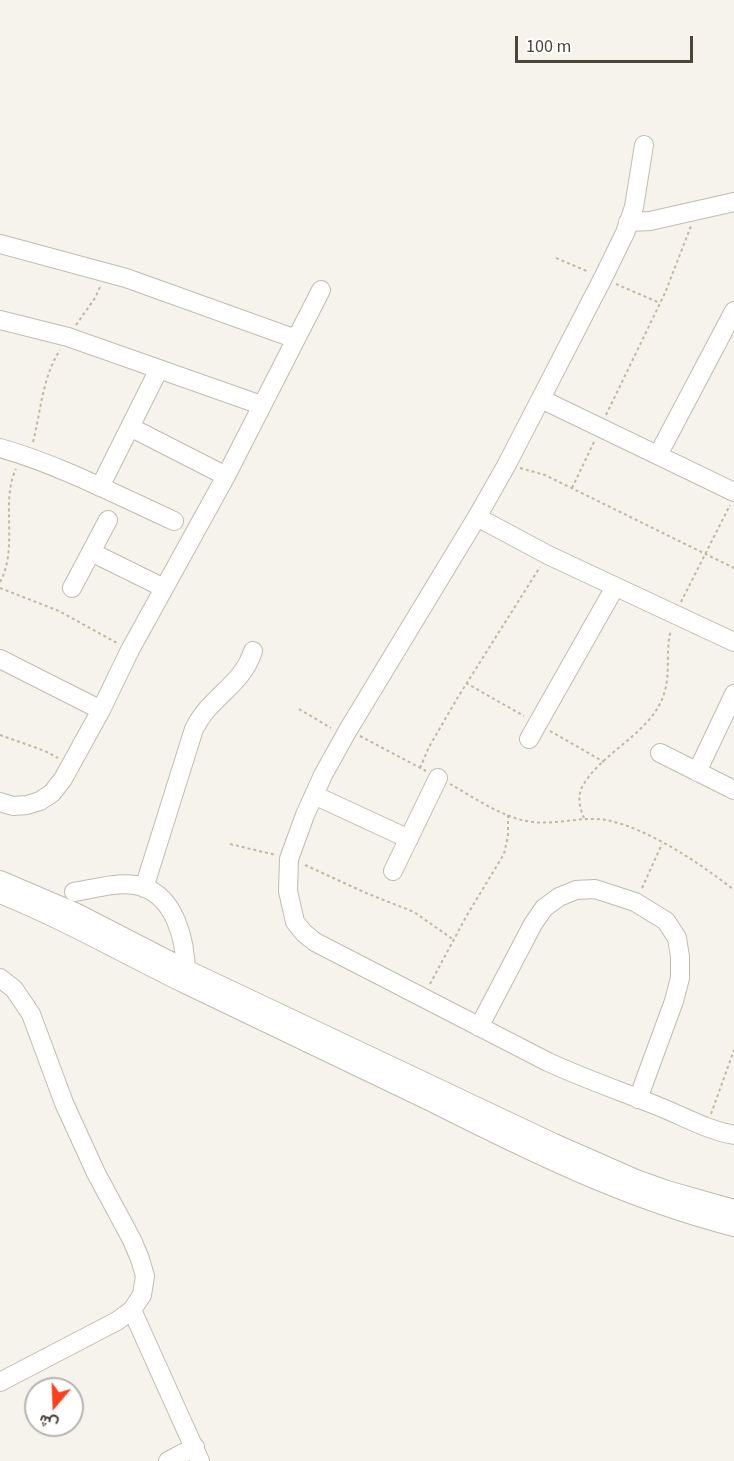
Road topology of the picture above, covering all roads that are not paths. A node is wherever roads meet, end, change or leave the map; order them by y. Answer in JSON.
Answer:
{"nodes":[{"id":1,"x":644,"y":145,"type":"dead end"},
{"id":2,"x":734,"y":202,"type":"edge"},
{"id":3,"x":628,"y":222,"type":"junction"},
{"id":4,"x":0,"y":244,"type":"edge"},
{"id":5,"x":321,"y":290,"type":"dead end"},
{"id":6,"x":734,"y":311,"type":"edge"},
{"id":7,"x":0,"y":320,"type":"edge"},
{"id":8,"x":296,"y":339,"type":"junction"},
{"id":9,"x":159,"y":369,"type":"junction"},
{"id":10,"x":541,"y":399,"type":"junction"},
{"id":11,"x":261,"y":405,"type":"junction"},
{"id":12,"x":130,"y":427,"type":"junction"},
{"id":13,"x":0,"y":448,"type":"edge"},
{"id":14,"x":658,"y":455,"type":"junction"},
{"id":15,"x":225,"y":476,"type":"junction"},
{"id":16,"x":100,"y":487,"type":"junction"},
{"id":17,"x":734,"y":492,"type":"edge"},
{"id":18,"x":477,"y":517,"type":"junction"},
{"id":19,"x":108,"y":520,"type":"dead end"},
{"id":20,"x":174,"y":521,"type":"dead end"},
{"id":21,"x":91,"y":552,"type":"junction"},
{"id":22,"x":615,"y":587,"type":"junction"},
{"id":23,"x":72,"y":588,"type":"dead end"},
{"id":24,"x":164,"y":588,"type":"junction"},
{"id":25,"x":734,"y":642,"type":"edge"},
{"id":26,"x":253,"y":651,"type":"dead end"},
{"id":27,"x":0,"y":659,"type":"edge"},
{"id":28,"x":734,"y":694,"type":"edge"},
{"id":29,"x":101,"y":710,"type":"junction"},
{"id":30,"x":529,"y":739,"type":"dead end"},
{"id":31,"x":660,"y":753,"type":"dead end"},
{"id":32,"x":697,"y":772,"type":"junction"},
{"id":33,"x":438,"y":778,"type":"road end"},
{"id":34,"x":734,"y":789,"type":"edge"},
{"id":35,"x":314,"y":795,"type":"junction"},
{"id":36,"x":0,"y":802,"type":"edge"},
{"id":37,"x":409,"y":839,"type":"junction"},
{"id":38,"x":393,"y":871,"type":"dead end"},
{"id":39,"x":0,"y":880,"type":"edge"},
{"id":40,"x":144,"y":888,"type":"junction"},
{"id":41,"x":74,"y":892,"type":"dead end"},
{"id":42,"x":0,"y":894,"type":"edge"},
{"id":43,"x":186,"y":977,"type":"junction"},
{"id":44,"x":0,"y":978,"type":"edge"},
{"id":45,"x":479,"y":1027,"type":"junction"},
{"id":46,"x":639,"y":1099,"type":"junction"},
{"id":47,"x":734,"y":1135,"type":"edge"},
{"id":48,"x":734,"y":1209,"type":"edge"},
{"id":49,"x":734,"y":1227,"type":"edge"},
{"id":50,"x":132,"y":1310,"type":"junction"},
{"id":51,"x":0,"y":1382,"type":"edge"},
{"id":52,"x":198,"y":1454,"type":"edge"},
{"id":53,"x":168,"y":1461,"type":"edge"}],
"edges":[{"from":1,"to":3,"type":"street"},
{"from":2,"to":3,"type":"street"},
{"from":3,"to":10,"type":"street"},
{"from":4,"to":8,"type":"street"},
{"from":5,"to":8,"type":"street"},
{"from":6,"to":14,"type":"street"},
{"from":7,"to":9,"type":"street"},
{"from":8,"to":11,"type":"street"},
{"from":9,"to":11,"type":"street"},
{"from":9,"to":12,"type":"street"},
{"from":10,"to":14,"type":"street"},
{"from":10,"to":18,"type":"street"},
{"from":11,"to":15,"type":"street"},
{"from":12,"to":15,"type":"street"},
{"from":12,"to":16,"type":"street"},
{"from":13,"to":16,"type":"street"},
{"from":14,"to":17,"type":"street"},
{"from":15,"to":24,"type":"street"},
{"from":16,"to":20,"type":"street"},
{"from":18,"to":22,"type":"street"},
{"from":18,"to":35,"type":"street"},
{"from":19,"to":21,"type":"street"},
{"from":21,"to":23,"type":"street"},
{"from":21,"to":24,"type":"street"},
{"from":22,"to":25,"type":"street"},
{"from":22,"to":30,"type":"street"},
{"from":24,"to":29,"type":"street"},
{"from":26,"to":40,"type":"street"},
{"from":27,"to":29,"type":"street"},
{"from":28,"to":32,"type":"street"},
{"from":29,"to":36,"type":"street"},
{"from":31,"to":32,"type":"street"},
{"from":32,"to":34,"type":"street"},
{"from":33,"to":37,"type":"street"},
{"from":35,"to":37,"type":"street"},
{"from":35,"to":45,"type":"street"},
{"from":37,"to":38,"type":"street"},
{"from":39,"to":43,"type":"street"},
{"from":40,"to":41,"type":"street"},
{"from":40,"to":43,"type":"street"},
{"from":42,"to":43,"type":"street"},
{"from":43,"to":48,"type":"street"},
{"from":43,"to":49,"type":"street"},
{"from":44,"to":50,"type":"street"},
{"from":45,"to":46,"type":"street"},
{"from":45,"to":46,"type":"street"},
{"from":46,"to":47,"type":"street"},
{"from":50,"to":51,"type":"street"},
{"from":50,"to":52,"type":"street"},
{"from":52,"to":53,"type":"street"}]}
